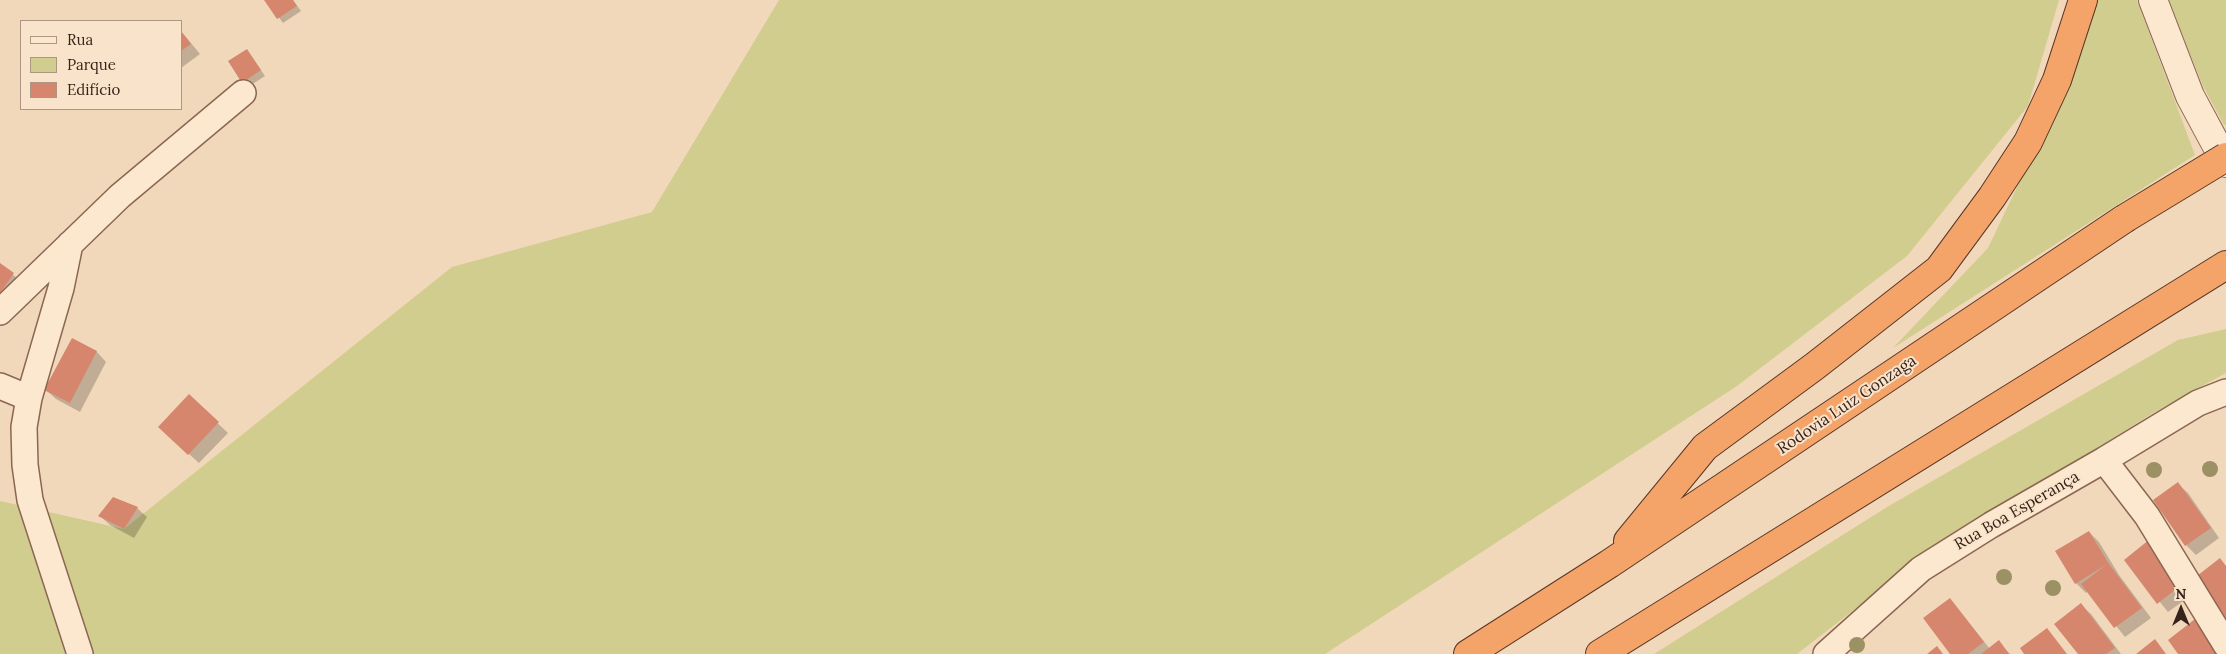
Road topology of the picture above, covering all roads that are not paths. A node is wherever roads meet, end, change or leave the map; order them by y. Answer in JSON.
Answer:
{"nodes":[{"id":1,"x":2083,"y":0,"type":"edge"},
{"id":2,"x":2153,"y":0,"type":"edge"},
{"id":3,"x":243,"y":93,"type":"dead end"},
{"id":4,"x":2226,"y":157,"type":"edge"},
{"id":5,"x":2226,"y":163,"type":"edge"},
{"id":6,"x":70,"y":244,"type":"junction"},
{"id":7,"x":2226,"y":265,"type":"edge"},
{"id":8,"x":0,"y":312,"type":"edge"},
{"id":9,"x":0,"y":386,"type":"edge"},
{"id":10,"x":2226,"y":392,"type":"edge"},
{"id":11,"x":29,"y":398,"type":"junction"},
{"id":12,"x":2104,"y":460,"type":"junction"},
{"id":13,"x":1609,"y":564,"type":"junction"},
{"id":14,"x":2226,"y":645,"type":"edge"},
{"id":15,"x":80,"y":654,"type":"edge"},
{"id":16,"x":1468,"y":654,"type":"edge"},
{"id":17,"x":1600,"y":654,"type":"edge"},
{"id":18,"x":1826,"y":654,"type":"edge"}],
"edges":[{"from":1,"to":13,"type":"highway"},
{"from":2,"to":5,"type":"street"},
{"from":3,"to":6,"type":"street"},
{"from":4,"to":13,"type":"highway","name":"Rodovia Luiz Gonzaga","bridge":true},
{"from":6,"to":8,"type":"street"},
{"from":6,"to":11,"type":"street"},
{"from":7,"to":17,"type":"highway"},
{"from":9,"to":11,"type":"street"},
{"from":10,"to":12,"type":"street","name":"Rua Boa Esperança"},
{"from":11,"to":15,"type":"street"},
{"from":12,"to":14,"type":"street"},
{"from":12,"to":18,"type":"street","name":"Rua Boa Esperança"},
{"from":13,"to":16,"type":"highway","name":"Rodovia Luiz Gonzaga"}]}
